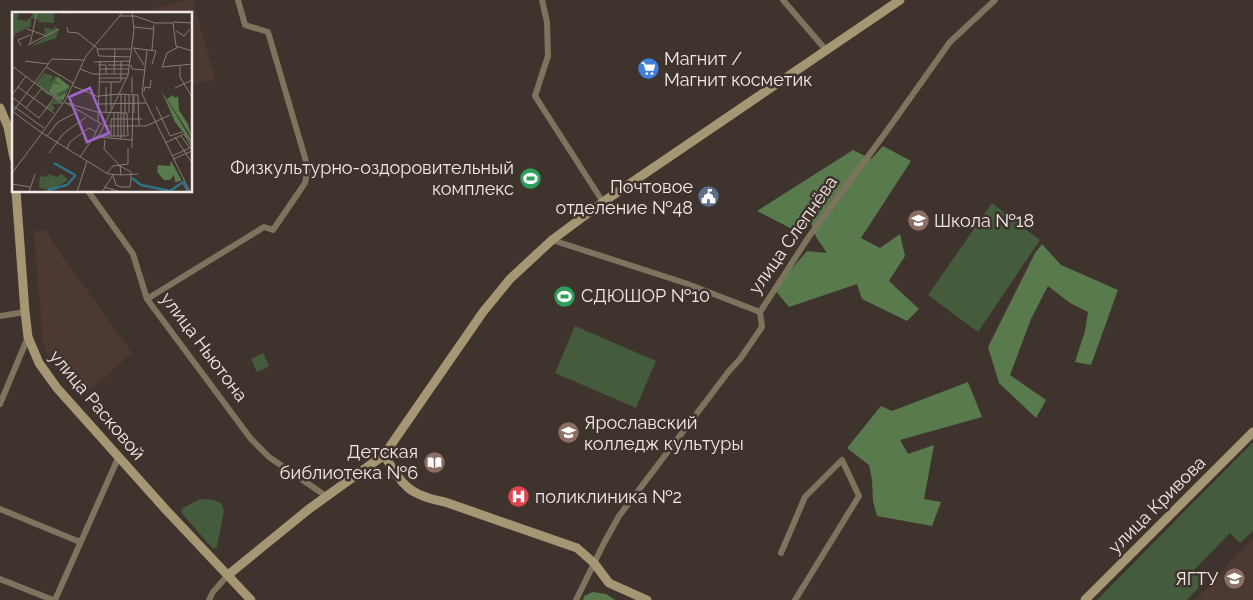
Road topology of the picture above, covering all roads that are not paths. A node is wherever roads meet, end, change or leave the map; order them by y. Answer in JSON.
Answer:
{"nodes":[{"id":1,"x":238,"y":0,"type":"edge"},
{"id":2,"x":542,"y":0,"type":"edge"},
{"id":3,"x":783,"y":0,"type":"edge"},
{"id":4,"x":900,"y":0,"type":"edge"},
{"id":5,"x":996,"y":0,"type":"edge"},
{"id":6,"x":826,"y":50,"type":"junction"},
{"id":7,"x":0,"y":108,"type":"edge"},
{"id":8,"x":12,"y":148,"type":"edge"},
{"id":9,"x":16,"y":192,"type":"edge"},
{"id":10,"x":89,"y":192,"type":"edge"},
{"id":11,"x":603,"y":202,"type":"junction"},
{"id":12,"x":552,"y":240,"type":"junction"},
{"id":13,"x":147,"y":299,"type":"junction"},
{"id":14,"x":24,"y":312,"type":"junction"},
{"id":15,"x":760,"y":312,"type":"junction"},
{"id":16,"x":0,"y":316,"type":"edge"},
{"id":17,"x":28,"y":337,"type":"junction"},
{"id":18,"x":0,"y":404,"type":"edge"},
{"id":19,"x":1253,"y":432,"type":"edge"},
{"id":20,"x":384,"y":455,"type":"junction"},
{"id":21,"x":119,"y":456,"type":"junction"},
{"id":22,"x":326,"y":496,"type":"junction"},
{"id":23,"x":0,"y":509,"type":"edge"},
{"id":24,"x":80,"y":542,"type":"junction"},
{"id":25,"x":781,"y":553,"type":"dead end"},
{"id":26,"x":594,"y":563,"type":"junction"},
{"id":27,"x":228,"y":575,"type":"junction"},
{"id":28,"x":0,"y":579,"type":"edge"},
{"id":29,"x":54,"y":600,"type":"edge"},
{"id":30,"x":209,"y":600,"type":"edge"},
{"id":31,"x":251,"y":600,"type":"edge"},
{"id":32,"x":576,"y":600,"type":"edge"},
{"id":33,"x":647,"y":600,"type":"edge"},
{"id":34,"x":795,"y":600,"type":"edge"},
{"id":35,"x":1085,"y":600,"type":"edge"}],
"edges":[{"from":1,"to":13,"type":"street"},
{"from":2,"to":11,"type":"street"},
{"from":3,"to":6,"type":"street"},
{"from":4,"to":6,"type":"street"},
{"from":5,"to":15,"type":"street","name":"улица Слепнёва"},
{"from":6,"to":11,"type":"street"},
{"from":7,"to":8,"type":"street"},
{"from":9,"to":14,"type":"street","name":"улица Расковой"},
{"from":10,"to":13,"type":"street","name":"улица Ньютона"},
{"from":11,"to":12,"type":"street"},
{"from":12,"to":15,"type":"street"},
{"from":12,"to":20,"type":"street"},
{"from":13,"to":22,"type":"street","name":"улица Ньютона"},
{"from":14,"to":16,"type":"street"},
{"from":14,"to":17,"type":"street","name":"улица Расковой"},
{"from":15,"to":26,"type":"street","name":"улица Слепнёва"},
{"from":17,"to":18,"type":"street"},
{"from":17,"to":21,"type":"street","name":"улица Расковой"},
{"from":19,"to":35,"type":"street","name":"улица Кривова"},
{"from":20,"to":22,"type":"street"},
{"from":20,"to":26,"type":"street"},
{"from":21,"to":24,"type":"street"},
{"from":21,"to":27,"type":"street","name":"улица Расковой"},
{"from":22,"to":27,"type":"street"},
{"from":23,"to":24,"type":"street"},
{"from":24,"to":29,"type":"street"},
{"from":25,"to":34,"type":"street"},
{"from":26,"to":32,"type":"street","name":"улица Слепнёва"},
{"from":26,"to":33,"type":"street"},
{"from":27,"to":30,"type":"street"},
{"from":27,"to":31,"type":"street","name":"улица Расковой"},
{"from":28,"to":29,"type":"street"}]}
